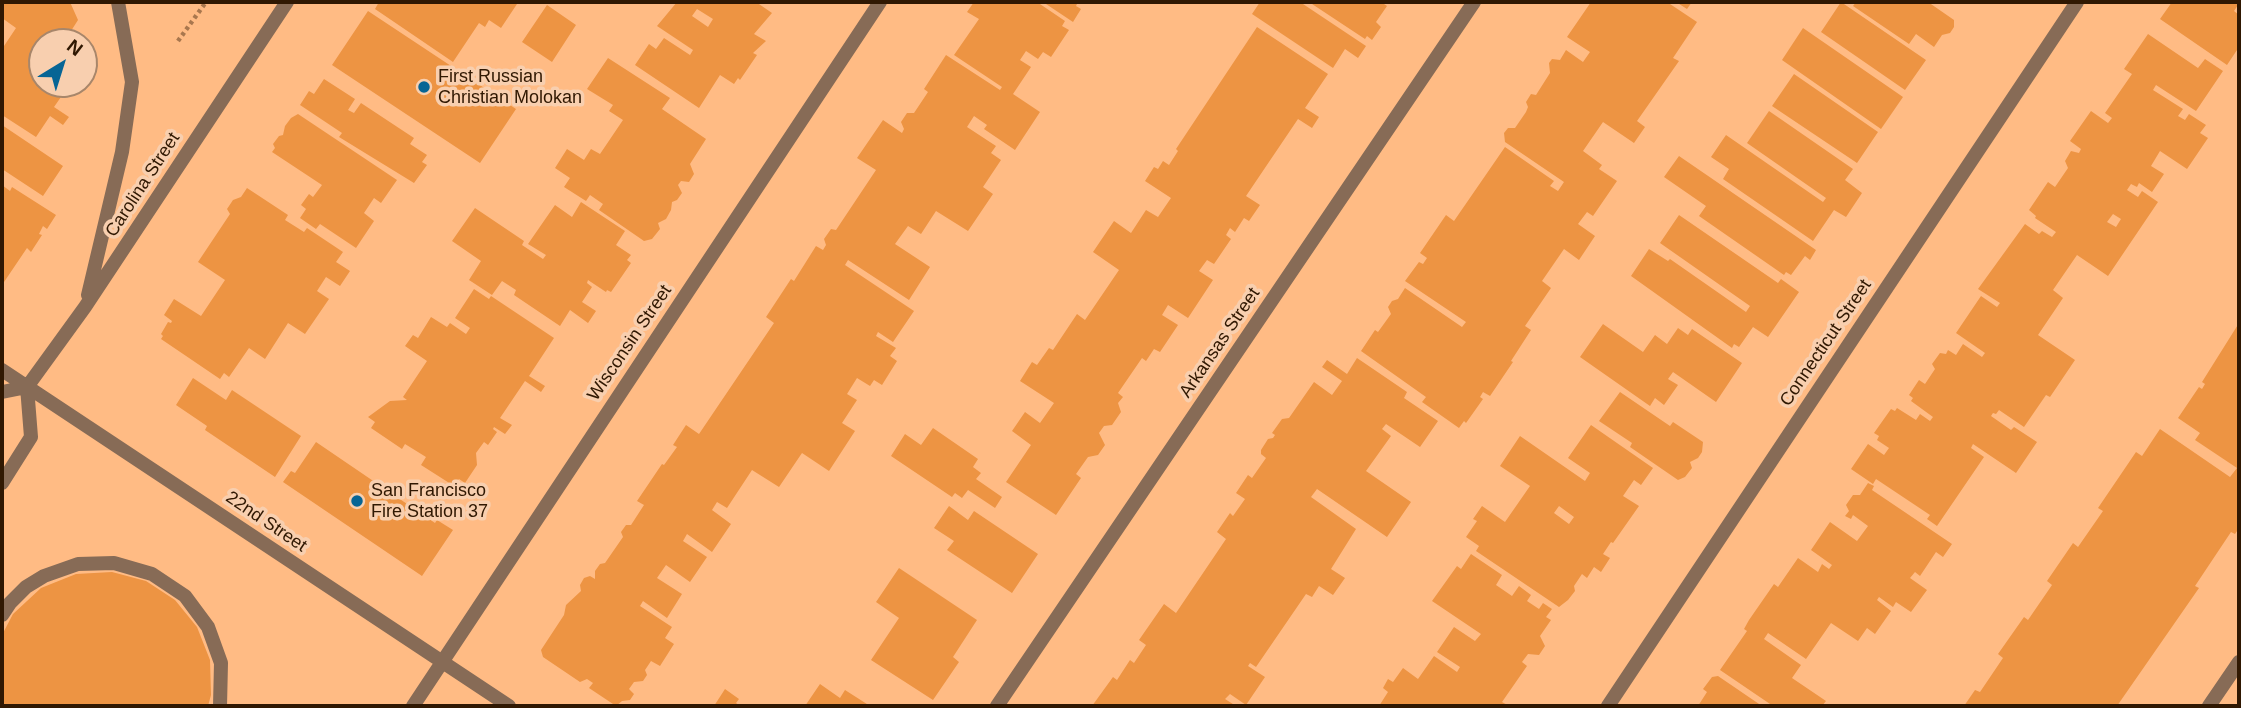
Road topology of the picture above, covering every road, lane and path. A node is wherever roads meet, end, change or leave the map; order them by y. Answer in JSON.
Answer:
{"nodes":[{"id":1,"x":118,"y":2,"type":"edge"},
{"id":2,"x":206,"y":2,"type":"edge"},
{"id":3,"x":287,"y":2,"type":"edge"},
{"id":4,"x":880,"y":2,"type":"edge"},
{"id":5,"x":1474,"y":2,"type":"edge"},
{"id":6,"x":2077,"y":2,"type":"edge"},
{"id":7,"x":178,"y":41,"type":"dead end"},
{"id":8,"x":85,"y":307,"type":"junction"},
{"id":9,"x":2,"y":370,"type":"edge"},
{"id":10,"x":27,"y":387,"type":"junction"},
{"id":11,"x":2,"y":392,"type":"edge"},
{"id":12,"x":2,"y":483,"type":"edge"},
{"id":13,"x":2,"y":615,"type":"edge"},
{"id":14,"x":442,"y":662,"type":"junction"},
{"id":15,"x":2239,"y":662,"type":"edge"},
{"id":16,"x":220,"y":706,"type":"edge"},
{"id":17,"x":412,"y":706,"type":"edge"},
{"id":18,"x":509,"y":706,"type":"edge"},
{"id":19,"x":997,"y":706,"type":"edge"},
{"id":20,"x":1608,"y":706,"type":"edge"},
{"id":21,"x":2209,"y":706,"type":"edge"}],
"edges":[{"from":1,"to":8,"type":"street"},
{"from":2,"to":7,"type":"path"},
{"from":3,"to":8,"type":"street","name":"Carolina Street"},
{"from":4,"to":14,"type":"street","name":"Wisconsin Street"},
{"from":5,"to":19,"type":"street","name":"Arkansas Street"},
{"from":6,"to":20,"type":"street","name":"Connecticut Street"},
{"from":8,"to":10,"type":"street","name":"Carolina Street"},
{"from":9,"to":10,"type":"street","name":"22nd Street"},
{"from":10,"to":11,"type":"street"},
{"from":10,"to":12,"type":"street"},
{"from":10,"to":14,"type":"street","name":"22nd Street"},
{"from":13,"to":16,"type":"street"},
{"from":14,"to":17,"type":"street","name":"Wisconsin Street"},
{"from":14,"to":18,"type":"street","name":"22nd Street"},
{"from":15,"to":21,"type":"street"}]}
